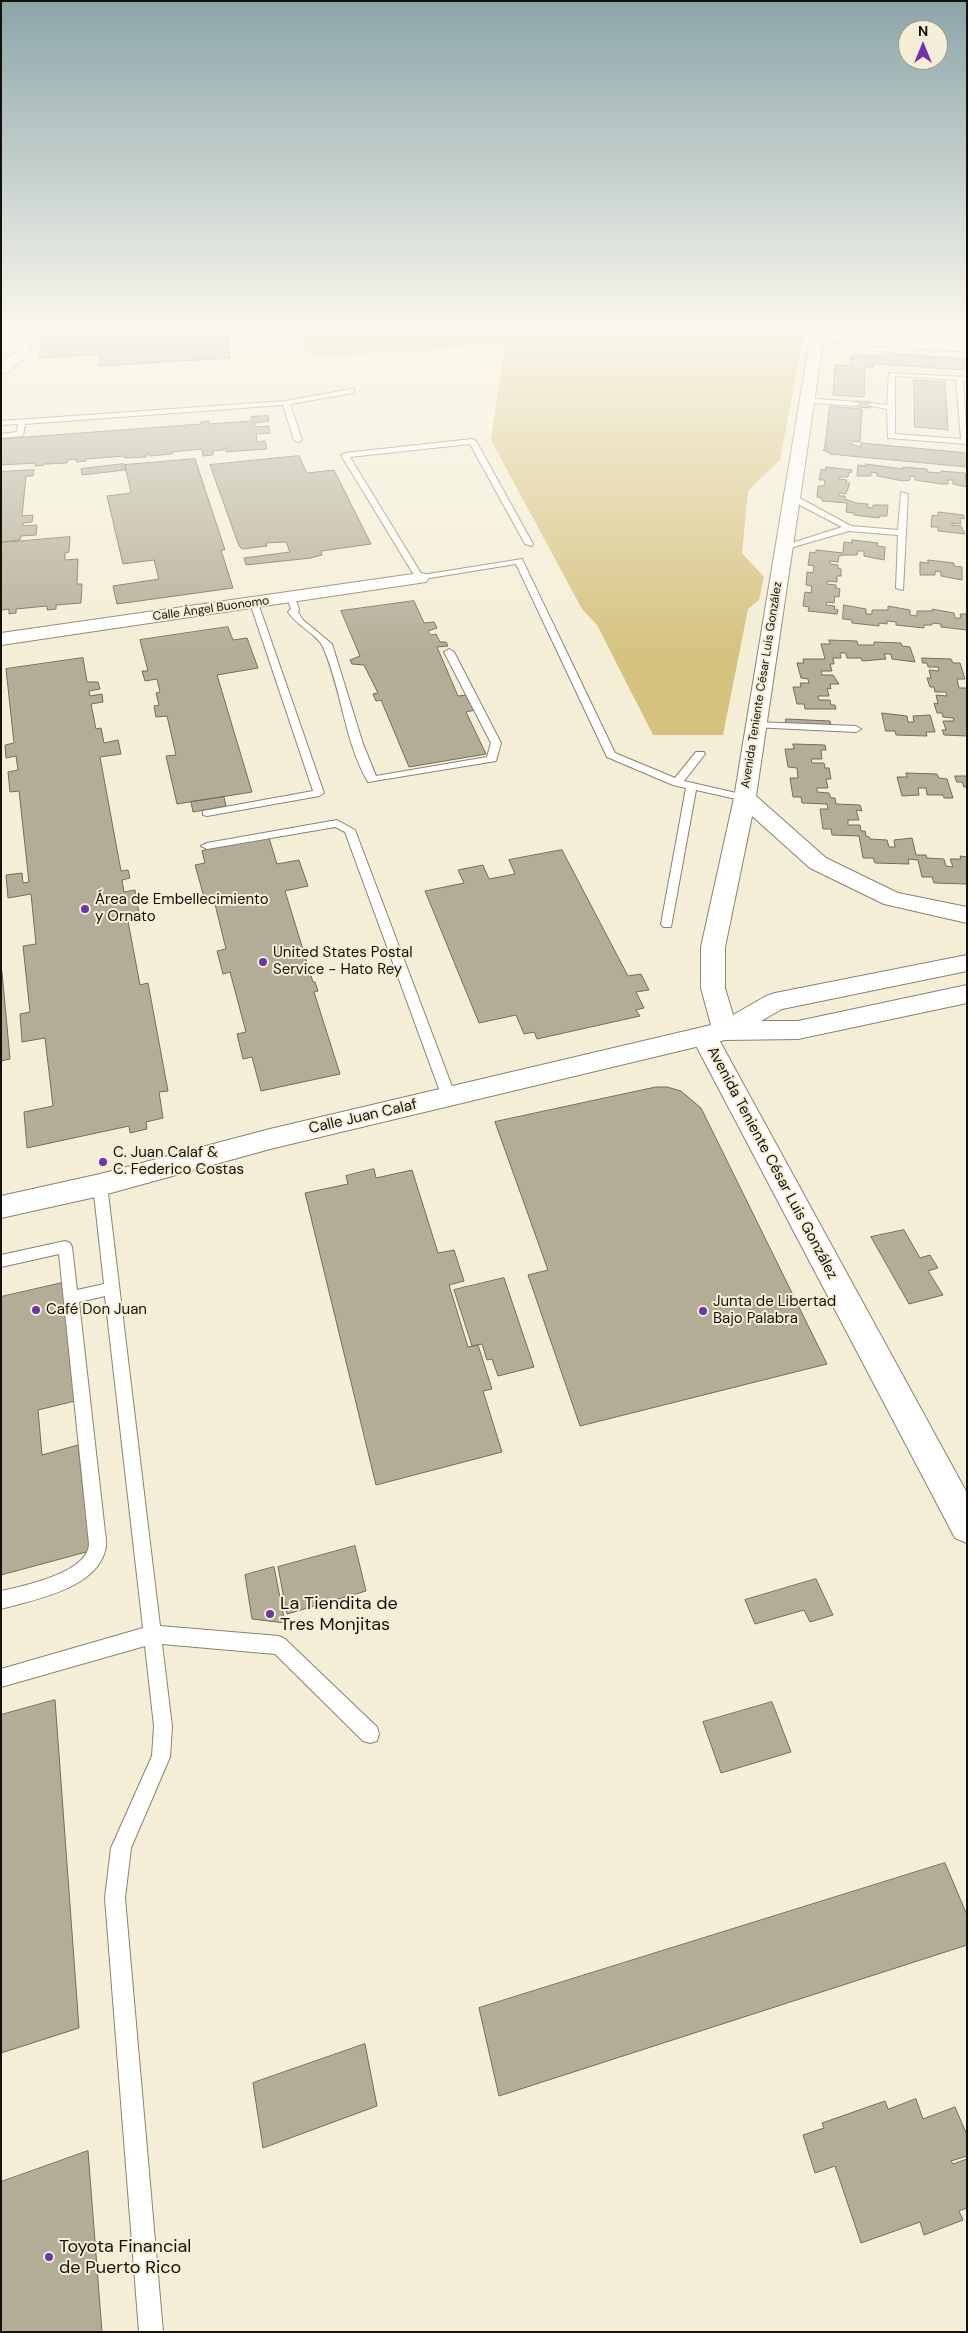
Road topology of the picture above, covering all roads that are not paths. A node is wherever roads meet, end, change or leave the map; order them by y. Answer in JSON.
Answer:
{"nodes":[{"id":1,"x":800,"y":438,"type":"edge"},
{"id":2,"x":914,"y":438,"type":"edge"},
{"id":3,"x":966,"y":442,"type":"edge"},
{"id":4,"x":904,"y":494,"type":"dead end"},
{"id":5,"x":791,"y":497,"type":"junction"},
{"id":6,"x":849,"y":528,"type":"junction"},
{"id":7,"x":903,"y":533,"type":"junction"},
{"id":8,"x":529,"y":544,"type":"dead end"},
{"id":9,"x":783,"y":547,"type":"junction"},
{"id":10,"x":420,"y":578,"type":"junction"},
{"id":11,"x":900,"y":588,"type":"dead end"},
{"id":12,"x":254,"y":603,"type":"junction"},
{"id":13,"x":293,"y":604,"type":"junction"},
{"id":14,"x":1,"y":639,"type":"edge"},
{"id":15,"x":449,"y":652,"type":"dead end"},
{"id":16,"x":756,"y":725,"type":"junction"},
{"id":17,"x":856,"y":729,"type":"dead end"},
{"id":18,"x":700,"y":754,"type":"dead end"},
{"id":19,"x":677,"y":783,"type":"junction"},
{"id":20,"x":692,"y":786,"type":"junction"},
{"id":21,"x":745,"y":798,"type":"junction"},
{"id":22,"x":207,"y":814,"type":"dead end"},
{"id":23,"x":207,"y":846,"type":"dead end"},
{"id":24,"x":967,"y":915,"type":"edge"},
{"id":25,"x":667,"y":924,"type":"dead end"},
{"id":26,"x":967,"y":962,"type":"edge"},
{"id":27,"x":967,"y":994,"type":"edge"},
{"id":28,"x":715,"y":1034,"type":"junction"},
{"id":29,"x":449,"y":1097,"type":"junction"},
{"id":30,"x":100,"y":1185,"type":"junction"},
{"id":31,"x":1,"y":1207,"type":"edge"},
{"id":32,"x":1,"y":1260,"type":"edge"},
{"id":33,"x":112,"y":1288,"type":"junction"},
{"id":34,"x":71,"y":1298,"type":"junction"},
{"id":35,"x":967,"y":1527,"type":"edge"},
{"id":36,"x":1,"y":1600,"type":"edge"},
{"id":37,"x":154,"y":1634,"type":"junction"},
{"id":38,"x":1,"y":1678,"type":"edge"},
{"id":39,"x":370,"y":1734,"type":"dead end"},
{"id":40,"x":151,"y":2332,"type":"edge"}],
"edges":[{"from":1,"to":5,"type":"street","name":"Avenida Teniente César Luis González"},
{"from":2,"to":3,"type":"lane"},
{"from":4,"to":7,"type":"lane"},
{"from":5,"to":6,"type":"lane"},
{"from":5,"to":9,"type":"street","name":"Avenida Teniente César Luis González"},
{"from":6,"to":7,"type":"lane"},
{"from":6,"to":9,"type":"lane"},
{"from":7,"to":11,"type":"lane"},
{"from":8,"to":10,"type":"lane"},
{"from":9,"to":16,"type":"street","name":"Avenida Teniente César Luis González"},
{"from":10,"to":13,"type":"street","name":"Calle Ángel Buonomo"},
{"from":10,"to":19,"type":"lane"},
{"from":12,"to":13,"type":"street","name":"Calle Ángel Buonomo"},
{"from":12,"to":14,"type":"street","name":"Calle Ángel Buonomo"},
{"from":12,"to":22,"type":"lane"},
{"from":13,"to":15,"type":"lane"},
{"from":16,"to":17,"type":"lane"},
{"from":16,"to":21,"type":"street","name":"Avenida Teniente César Luis González"},
{"from":18,"to":19,"type":"lane"},
{"from":19,"to":20,"type":"lane"},
{"from":20,"to":21,"type":"lane"},
{"from":20,"to":25,"type":"lane"},
{"from":21,"to":24,"type":"street"},
{"from":21,"to":28,"type":"street","name":"Avenida Teniente César Luis González"},
{"from":23,"to":29,"type":"lane"},
{"from":26,"to":28,"type":"street"},
{"from":27,"to":28,"type":"street"},
{"from":28,"to":29,"type":"street","name":"Calle Juan Calaf"},
{"from":28,"to":35,"type":"street","name":"Avenida Teniente César Luis González"},
{"from":29,"to":30,"type":"street","name":"Calle Juan Calaf"},
{"from":30,"to":31,"type":"street","name":"Calle Juan Calaf"},
{"from":30,"to":33,"type":"lane"},
{"from":32,"to":34,"type":"lane"},
{"from":33,"to":34,"type":"lane"},
{"from":33,"to":37,"type":"lane"},
{"from":34,"to":36,"type":"lane"},
{"from":37,"to":38,"type":"lane"},
{"from":37,"to":39,"type":"lane"},
{"from":37,"to":40,"type":"lane"}]}
